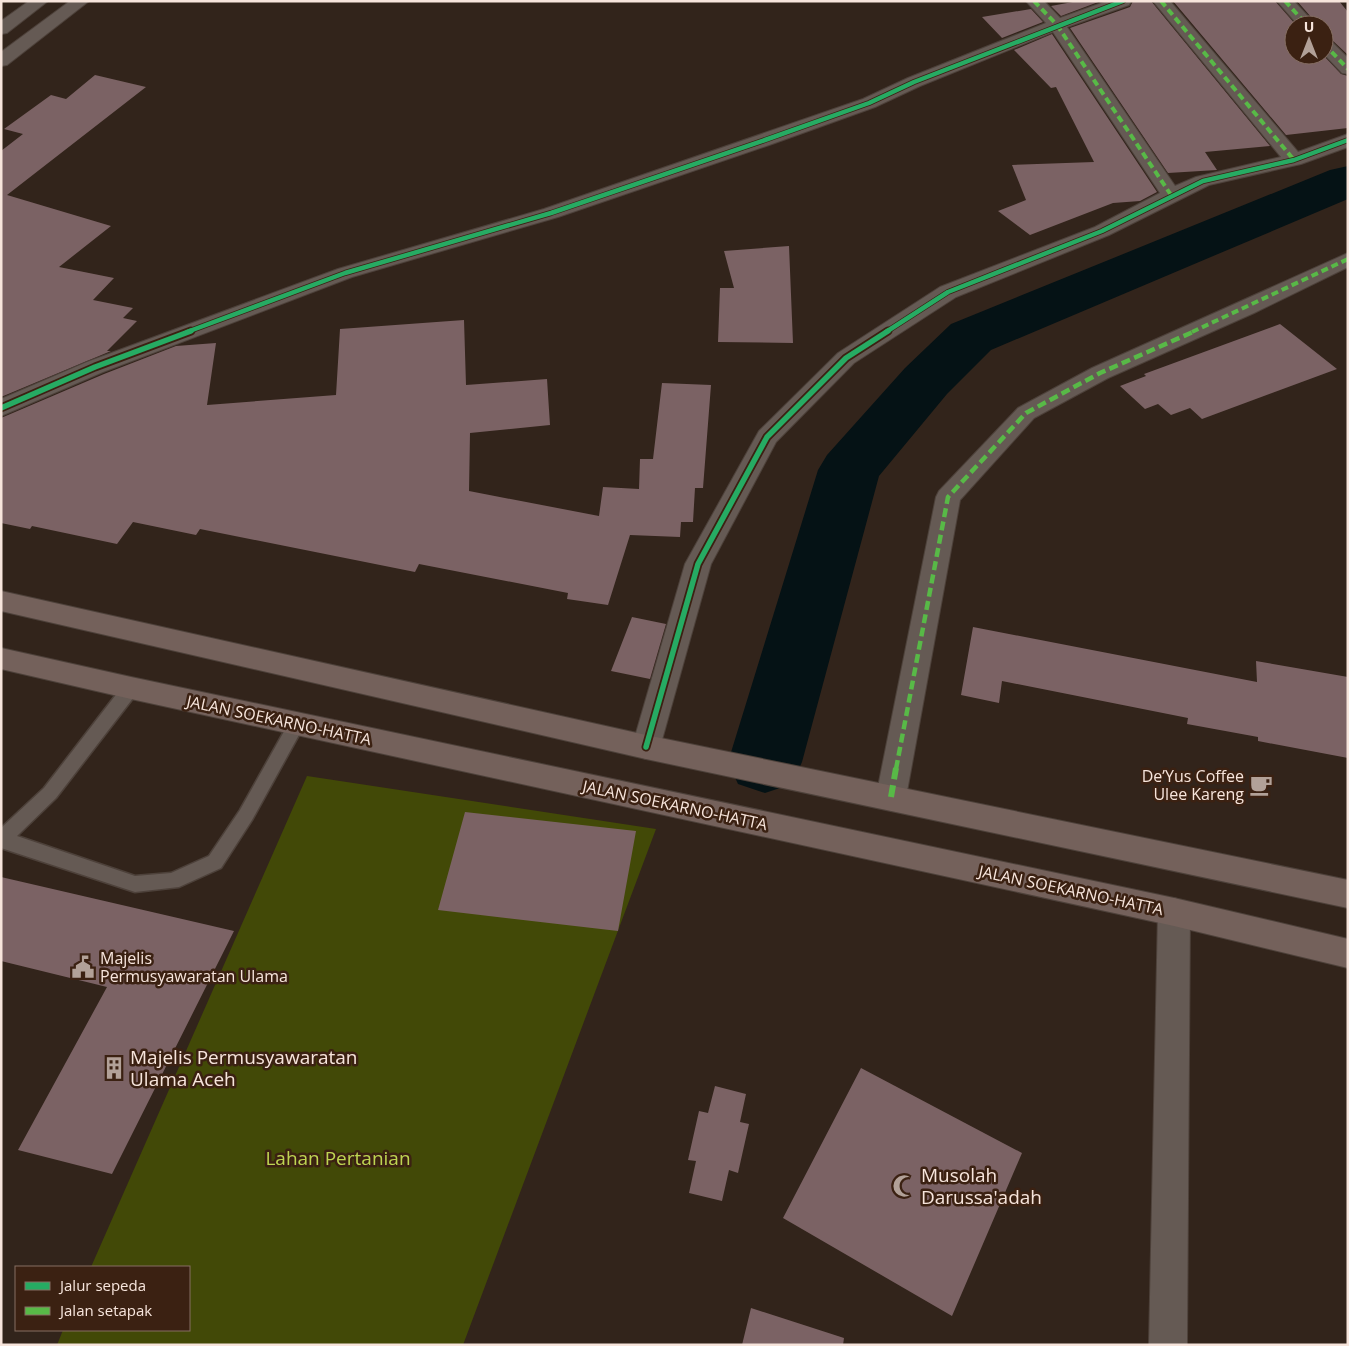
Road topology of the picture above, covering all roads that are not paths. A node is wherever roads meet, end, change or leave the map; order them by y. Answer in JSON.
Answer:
{"nodes":[{"id":1,"x":40,"y":1,"type":"edge"},
{"id":2,"x":81,"y":1,"type":"edge"},
{"id":3,"x":1034,"y":1,"type":"edge"},
{"id":4,"x":1123,"y":1,"type":"edge"},
{"id":5,"x":1161,"y":1,"type":"edge"},
{"id":6,"x":1285,"y":1,"type":"edge"},
{"id":7,"x":1298,"y":15,"type":"edge"},
{"id":8,"x":1057,"y":25,"type":"junction"},
{"id":9,"x":1,"y":29,"type":"edge"},
{"id":10,"x":1334,"y":54,"type":"edge"},
{"id":11,"x":1,"y":61,"type":"edge"},
{"id":12,"x":1348,"y":69,"type":"edge"},
{"id":13,"x":1348,"y":140,"type":"edge"},
{"id":14,"x":1294,"y":160,"type":"junction"},
{"id":15,"x":1171,"y":194,"type":"junction"},
{"id":16,"x":1348,"y":259,"type":"edge"},
{"id":17,"x":1,"y":408,"type":"edge"},
{"id":18,"x":1,"y":601,"type":"edge"},
{"id":19,"x":1,"y":658,"type":"edge"},
{"id":20,"x":131,"y":688,"type":"junction"},
{"id":21,"x":297,"y":724,"type":"junction"},
{"id":22,"x":646,"y":747,"type":"junction"},
{"id":23,"x":891,"y":797,"type":"junction"},
{"id":24,"x":2,"y":840,"type":"edge"},
{"id":25,"x":1348,"y":894,"type":"edge"},
{"id":26,"x":1174,"y":912,"type":"junction"},
{"id":27,"x":1348,"y":954,"type":"edge"},
{"id":28,"x":1168,"y":1345,"type":"edge"}],
"edges":[{"from":1,"to":9,"type":"street"},
{"from":2,"to":11,"type":"street"},
{"from":3,"to":8,"type":"street"},
{"from":4,"to":8,"type":"street"},
{"from":5,"to":14,"type":"street"},
{"from":6,"to":7,"type":"street"},
{"from":8,"to":15,"type":"street"},
{"from":8,"to":17,"type":"street"},
{"from":10,"to":12,"type":"street"},
{"from":13,"to":14,"type":"street"},
{"from":14,"to":15,"type":"street"},
{"from":15,"to":22,"type":"street"},
{"from":16,"to":23,"type":"street"},
{"from":18,"to":22,"type":"highway"},
{"from":19,"to":20,"type":"highway","name":"JALAN SOEKARNO-HATTA"},
{"from":20,"to":21,"type":"highway","name":"JALAN SOEKARNO-HATTA"},
{"from":20,"to":24,"type":"lane"},
{"from":21,"to":24,"type":"lane"},
{"from":21,"to":26,"type":"highway","name":"JALAN SOEKARNO-HATTA"},
{"from":22,"to":23,"type":"highway"},
{"from":23,"to":25,"type":"highway"},
{"from":26,"to":27,"type":"highway","name":"JALAN SOEKARNO-HATTA"},
{"from":26,"to":28,"type":"street"}]}
